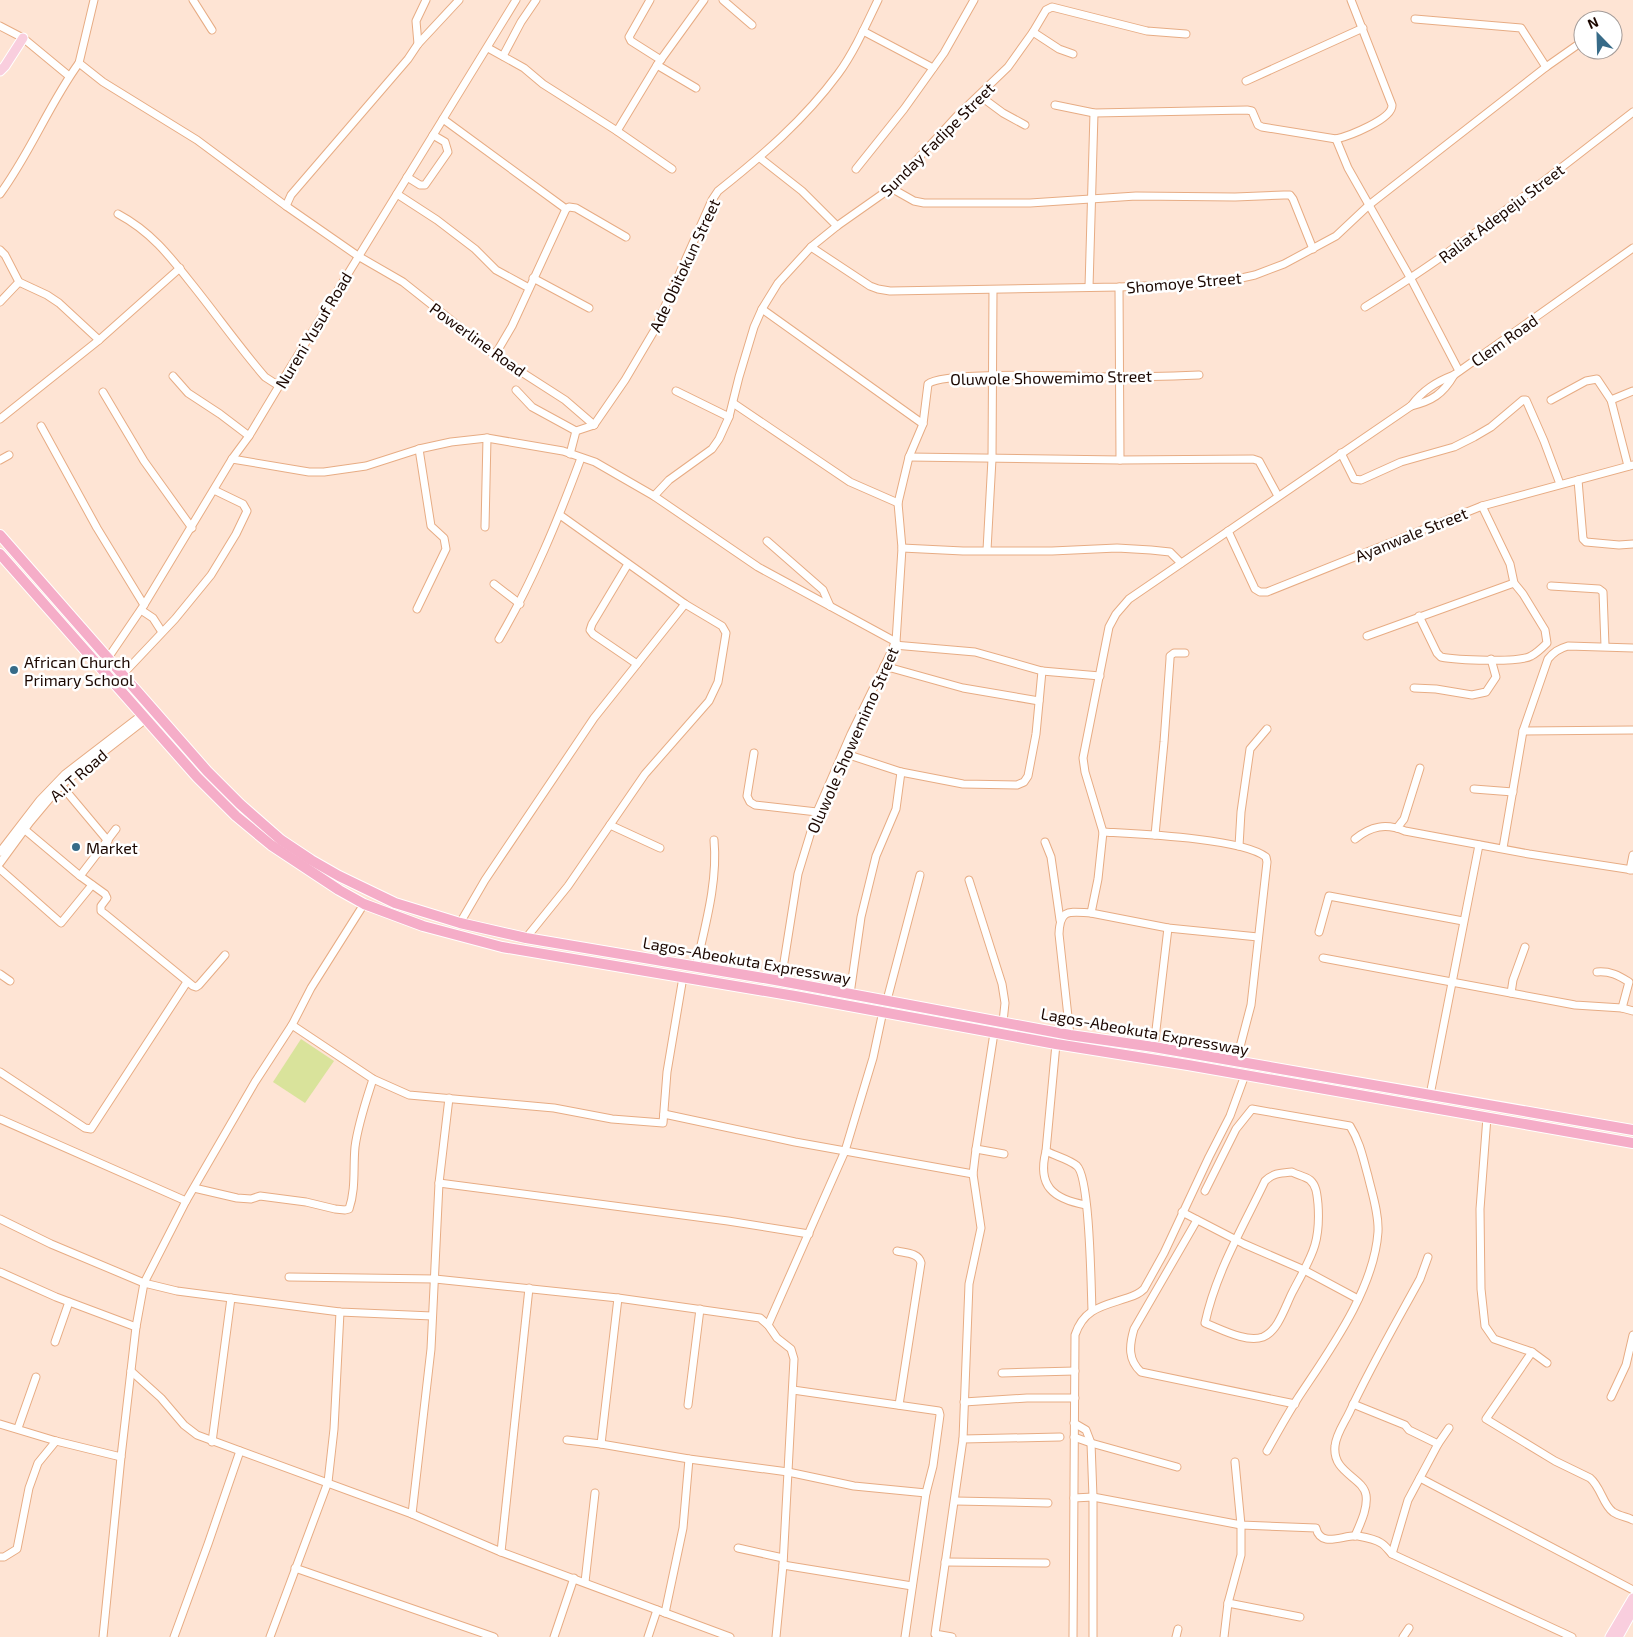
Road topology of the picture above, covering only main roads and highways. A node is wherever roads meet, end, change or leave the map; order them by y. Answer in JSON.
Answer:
{"nodes":[{"id":1,"x":24,"y":38,"type":"road end"},
{"id":2,"x":0,"y":71,"type":"edge"},
{"id":3,"x":0,"y":535,"type":"edge"},
{"id":4,"x":0,"y":554,"type":"edge"},
{"id":5,"x":1633,"y":1130,"type":"edge"},
{"id":6,"x":1633,"y":1143,"type":"edge"},
{"id":7,"x":1633,"y":1598,"type":"edge"},
{"id":8,"x":1633,"y":1610,"type":"edge"},
{"id":9,"x":1630,"y":1622,"type":"edge"},
{"id":10,"x":1610,"y":1637,"type":"edge"},
{"id":11,"x":1618,"y":1637,"type":"edge"}],
"edges":[{"from":1,"to":2,"type":"main road"},
{"from":3,"to":5,"type":"highway","name":"Lagos-Abeokuta Expressway"},
{"from":4,"to":6,"type":"highway","name":"Lagos-Abeokuta Expressway"},
{"from":7,"to":10,"type":"main road"},
{"from":8,"to":9,"type":"main road"},
{"from":9,"to":11,"type":"main road"}]}
